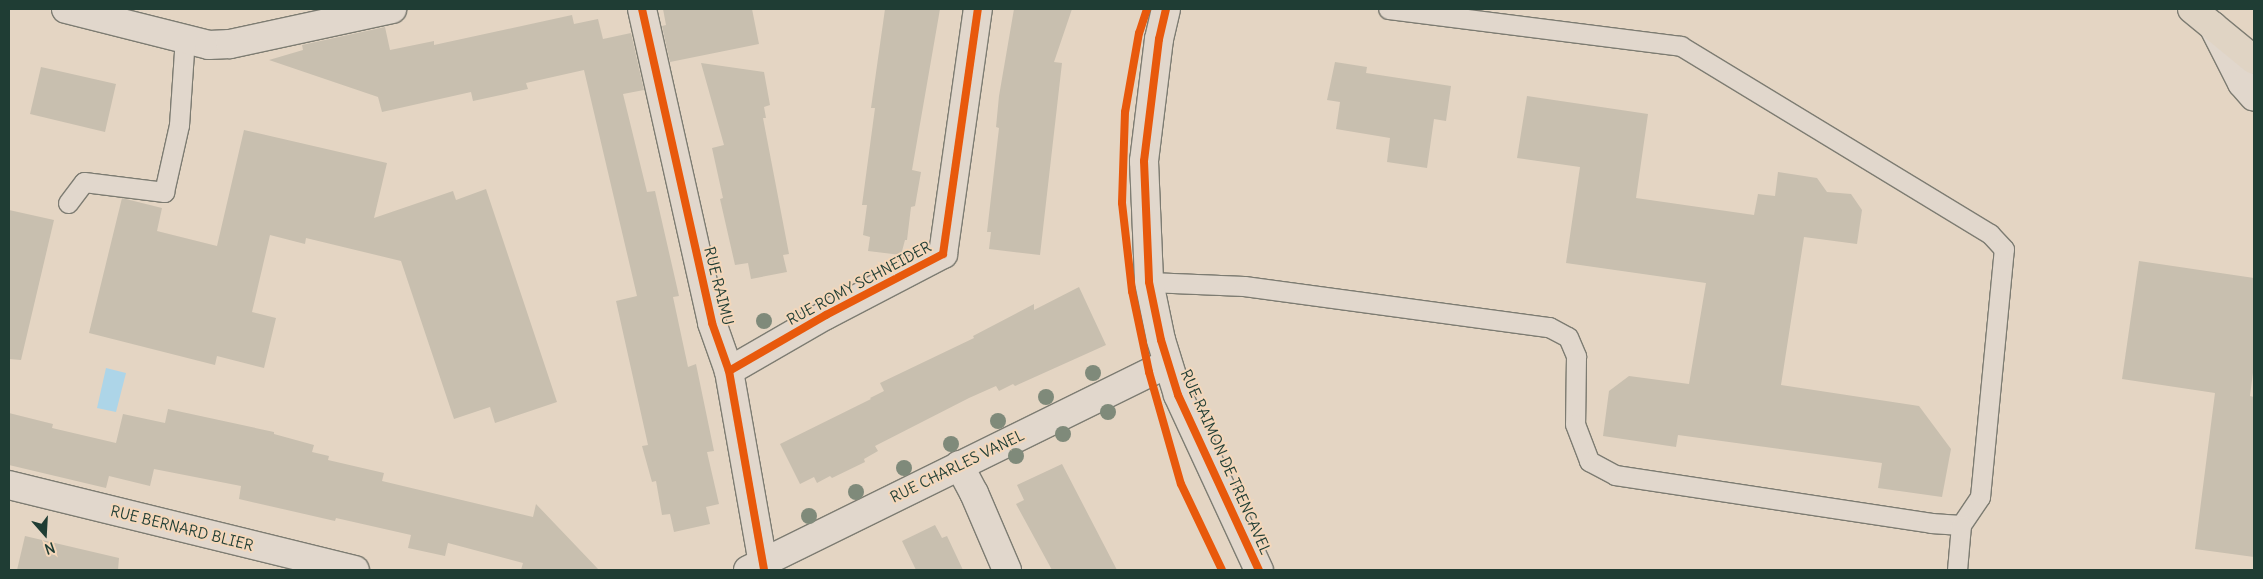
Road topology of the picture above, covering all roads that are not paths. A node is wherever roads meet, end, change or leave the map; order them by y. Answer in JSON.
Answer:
{"nodes":[{"id":1,"x":66,"y":9,"type":"edge"},
{"id":2,"x":392,"y":9,"type":"edge"},
{"id":3,"x":642,"y":9,"type":"edge"},
{"id":4,"x":978,"y":9,"type":"edge"},
{"id":5,"x":1166,"y":9,"type":"edge"},
{"id":6,"x":1388,"y":9,"type":"edge"},
{"id":7,"x":2202,"y":17,"type":"edge"},
{"id":8,"x":184,"y":38,"type":"junction"},
{"id":9,"x":2254,"y":60,"type":"edge"},
{"id":10,"x":2254,"y":97,"type":"edge"},
{"id":11,"x":68,"y":203,"type":"dead end"},
{"id":12,"x":1149,"y":282,"type":"junction"},
{"id":13,"x":1167,"y":364,"type":"junction"},
{"id":14,"x":729,"y":371,"type":"junction"},
{"id":15,"x":959,"y":464,"type":"junction"},
{"id":16,"x":9,"y":485,"type":"edge"},
{"id":17,"x":1961,"y":525,"type":"junction"},
{"id":18,"x":758,"y":568,"type":"edge"},
{"id":19,"x":355,"y":570,"type":"edge"},
{"id":20,"x":1007,"y":570,"type":"edge"},
{"id":21,"x":1259,"y":570,"type":"edge"},
{"id":22,"x":1958,"y":570,"type":"edge"}],
"edges":[{"from":1,"to":8,"type":"street"},
{"from":2,"to":8,"type":"street"},
{"from":3,"to":14,"type":"street","name":"RUE RAIMU"},
{"from":4,"to":14,"type":"street","name":"RUE ROMY SCHNEIDER"},
{"from":5,"to":12,"type":"street","name":"RUE RAIMON DE TRENCAVEL"},
{"from":6,"to":17,"type":"lane"},
{"from":7,"to":9,"type":"main road"},
{"from":7,"to":10,"type":"street"},
{"from":8,"to":11,"type":"lane"},
{"from":12,"to":13,"type":"street","name":"RUE RAIMON DE TRENCAVEL"},
{"from":12,"to":17,"type":"lane"},
{"from":13,"to":15,"type":"street","name":"RUE CHARLES VANEL"},
{"from":13,"to":21,"type":"street","name":"RUE RAIMON DE TRENCAVEL"},
{"from":14,"to":18,"type":"street","name":"RUE RAIMU"},
{"from":15,"to":18,"type":"street","name":"RUE CHARLES VANEL"},
{"from":15,"to":20,"type":"street"},
{"from":16,"to":19,"type":"street","name":"RUE BERNARD BLIER"},
{"from":17,"to":22,"type":"lane"}]}
